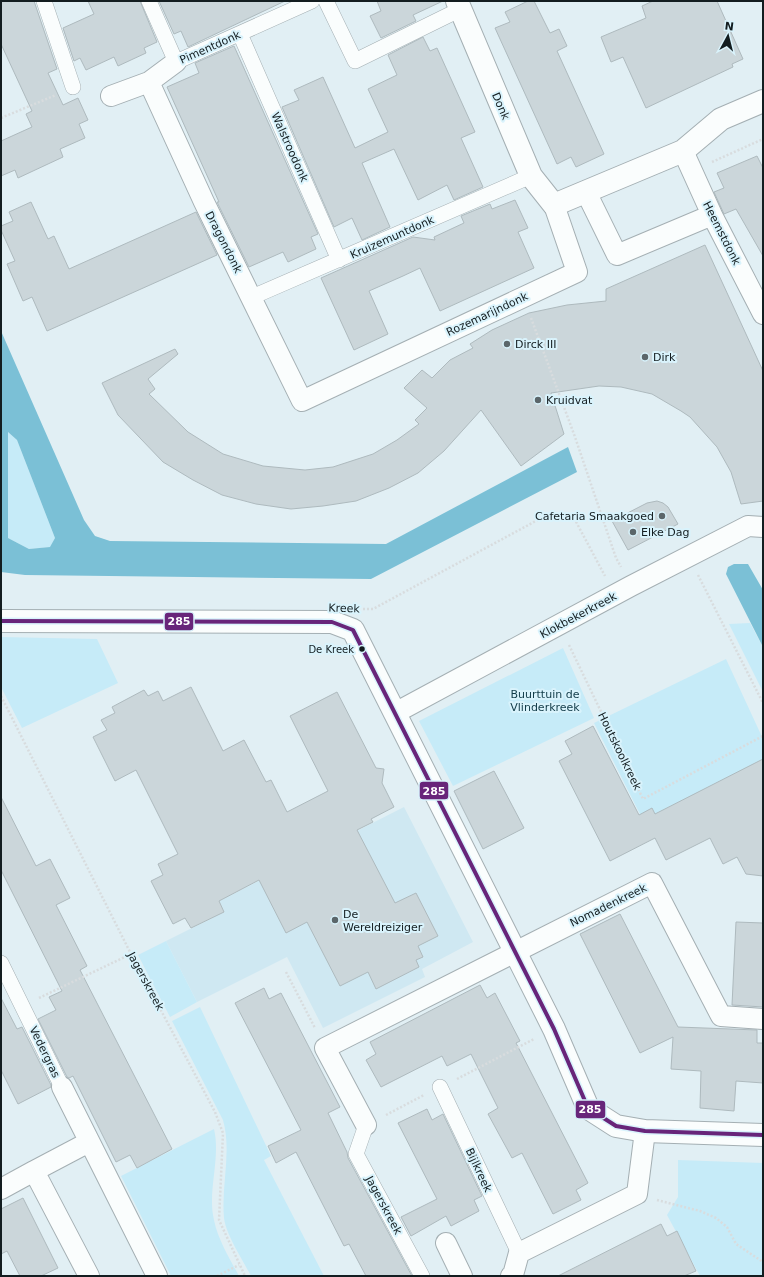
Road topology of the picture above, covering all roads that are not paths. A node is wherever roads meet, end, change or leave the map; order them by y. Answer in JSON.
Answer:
{"nodes":[{"id":1,"x":44,"y":1,"type":"edge"},
{"id":2,"x":149,"y":1,"type":"edge"},
{"id":3,"x":312,"y":1,"type":"edge"},
{"id":4,"x":326,"y":1,"type":"edge"},
{"id":5,"x":463,"y":4,"type":"edge"},
{"id":6,"x":240,"y":34,"type":"junction"},
{"id":7,"x":176,"y":62,"type":"junction"},
{"id":8,"x":149,"y":82,"type":"junction"},
{"id":9,"x":73,"y":87,"type":"road end"},
{"id":10,"x":111,"y":96,"type":"dead end"},
{"id":11,"x":763,"y":101,"type":"edge"},
{"id":12,"x":684,"y":151,"type":"junction"},
{"id":13,"x":531,"y":176,"type":"junction"},
{"id":14,"x":586,"y":192,"type":"junction"},
{"id":15,"x":554,"y":206,"type":"junction"},
{"id":16,"x":712,"y":215,"type":"junction"},
{"id":17,"x":339,"y":260,"type":"junction"},
{"id":18,"x":252,"y":297,"type":"junction"},
{"id":19,"x":763,"y":314,"type":"edge"},
{"id":20,"x":302,"y":402,"type":"joint"},
{"id":21,"x":763,"y":527,"type":"edge"},
{"id":22,"x":1,"y":621,"type":"edge"},
{"id":23,"x":395,"y":713,"type":"junction"},
{"id":24,"x":515,"y":951,"type":"junction"},
{"id":25,"x":1,"y":963,"type":"edge"},
{"id":26,"x":763,"y":1019,"type":"edge"},
{"id":27,"x":62,"y":1087,"type":"joint"},
{"id":28,"x":440,"y":1087,"type":"road end"},
{"id":29,"x":366,"y":1125,"type":"joint"},
{"id":30,"x":645,"y":1132,"type":"junction"},
{"id":31,"x":763,"y":1135,"type":"edge"},
{"id":32,"x":89,"y":1142,"type":"junction"},
{"id":33,"x":34,"y":1171,"type":"junction"},
{"id":34,"x":1,"y":1189,"type":"edge"},
{"id":35,"x":446,"y":1243,"type":"dead end"},
{"id":36,"x":519,"y":1254,"type":"junction"},
{"id":37,"x":89,"y":1276,"type":"edge"},
{"id":38,"x":157,"y":1276,"type":"edge"},
{"id":39,"x":422,"y":1276,"type":"edge"},
{"id":40,"x":462,"y":1276,"type":"edge"},
{"id":41,"x":511,"y":1276,"type":"edge"}],
"edges":[{"from":1,"to":9,"type":"street"},
{"from":2,"to":7,"type":"street"},
{"from":3,"to":6,"type":"street","name":"Pimentdonk"},
{"from":4,"to":5,"type":"street"},
{"from":5,"to":13,"type":"street","name":"Donk"},
{"from":6,"to":7,"type":"street","name":"Pimentdonk"},
{"from":6,"to":17,"type":"street","name":"Walstroodonk"},
{"from":7,"to":8,"type":"street","name":"Pimentdonk"},
{"from":8,"to":10,"type":"street","name":"Pimentdonk"},
{"from":8,"to":18,"type":"street","name":"Dragondonk"},
{"from":11,"to":12,"type":"street"},
{"from":12,"to":14,"type":"street"},
{"from":12,"to":16,"type":"street","name":"Heemstdonk"},
{"from":13,"to":15,"type":"street","name":"Donk"},
{"from":13,"to":17,"type":"street","name":"Kruizemuntdonk"},
{"from":14,"to":15,"type":"street"},
{"from":14,"to":16,"type":"street"},
{"from":15,"to":20,"type":"street","name":"Rozemarijndonk"},
{"from":16,"to":19,"type":"street","name":"Heemstdonk"},
{"from":17,"to":18,"type":"street","name":"Kruizemuntdonk"},
{"from":18,"to":20,"type":"street","name":"Dragondonk"},
{"from":21,"to":23,"type":"street","name":"Klokbekerkreek"},
{"from":22,"to":23,"type":"street","name":"Kreek"},
{"from":23,"to":24,"type":"street","name":"Kreek"},
{"from":24,"to":26,"type":"street","name":"Nomadenkreek"},
{"from":24,"to":29,"type":"street"},
{"from":24,"to":30,"type":"street","name":"Kreek"},
{"from":25,"to":27,"type":"street","name":"Vedergras"},
{"from":27,"to":32,"type":"street","name":"Vedergras"},
{"from":28,"to":36,"type":"street","name":"Bijlkreek"},
{"from":29,"to":39,"type":"street","name":"Jagerskreek"},
{"from":30,"to":31,"type":"street","name":"Kreek"},
{"from":30,"to":36,"type":"street"},
{"from":32,"to":33,"type":"street"},
{"from":32,"to":38,"type":"street","name":"Vedergras"},
{"from":33,"to":34,"type":"street"},
{"from":33,"to":37,"type":"street"},
{"from":35,"to":40,"type":"street"},
{"from":36,"to":41,"type":"street"}]}
